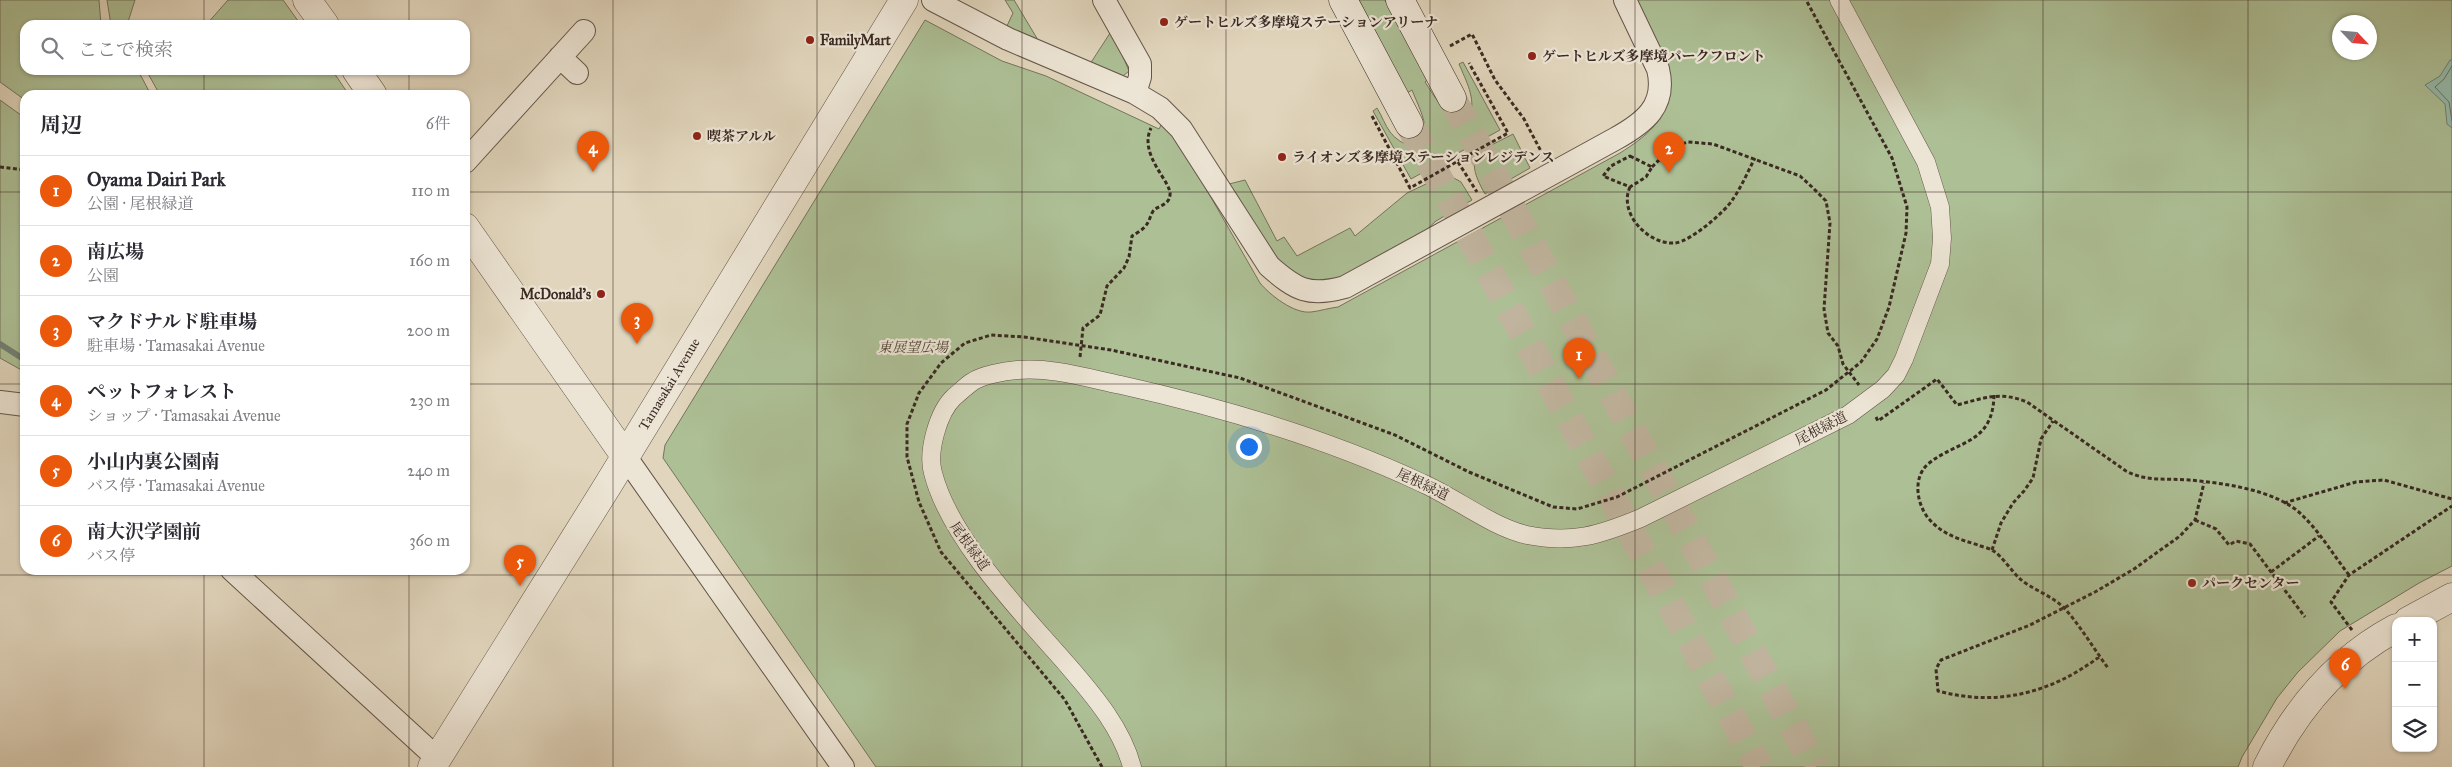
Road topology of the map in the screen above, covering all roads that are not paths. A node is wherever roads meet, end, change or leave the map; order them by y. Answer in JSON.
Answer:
{"nodes":[{"id":1,"x":307,"y":0,"type":"edge"},
{"id":2,"x":904,"y":0,"type":"edge"},
{"id":3,"x":933,"y":0,"type":"edge"},
{"id":4,"x":1104,"y":0,"type":"edge"},
{"id":5,"x":1343,"y":0,"type":"edge"},
{"id":6,"x":1400,"y":0,"type":"edge"},
{"id":7,"x":1626,"y":0,"type":"edge"},
{"id":8,"x":1839,"y":0,"type":"edge"},
{"id":9,"x":321,"y":20,"type":"edge"},
{"id":10,"x":584,"y":31,"type":"dead end"},
{"id":11,"x":560,"y":57,"type":"junction"},
{"id":12,"x":578,"y":73,"type":"dead end"},
{"id":13,"x":359,"y":75,"type":"edge"},
{"id":14,"x":370,"y":90,"type":"edge"},
{"id":15,"x":1135,"y":93,"type":"junction"},
{"id":16,"x":1452,"y":98,"type":"tunnel mouth"},
{"id":17,"x":1409,"y":124,"type":"tunnel mouth"},
{"id":18,"x":470,"y":156,"type":"edge"},
{"id":19,"x":470,"y":234,"type":"edge"},
{"id":20,"x":0,"y":402,"type":"edge"},
{"id":21,"x":20,"y":404,"type":"edge"},
{"id":22,"x":626,"y":456,"type":"junction"},
{"id":23,"x":237,"y":575,"type":"edge"},
{"id":24,"x":2452,"y":597,"type":"edge"},
{"id":25,"x":2415,"y":617,"type":"edge"},
{"id":26,"x":2392,"y":630,"type":"edge"},
{"id":27,"x":434,"y":762,"type":"edge"},
{"id":28,"x":844,"y":767,"type":"edge"},
{"id":29,"x":1132,"y":767,"type":"edge"},
{"id":30,"x":2267,"y":767,"type":"edge"}],
"edges":[{"from":1,"to":9,"type":"street"},
{"from":2,"to":22,"type":"street","name":"Tamasakai Avenue"},
{"from":3,"to":15,"type":"street"},
{"from":4,"to":15,"type":"street"},
{"from":5,"to":17,"type":"street"},
{"from":6,"to":16,"type":"street"},
{"from":7,"to":15,"type":"street"},
{"from":8,"to":29,"type":"street","name":"尾根緑道"},
{"from":10,"to":11,"type":"street"},
{"from":11,"to":12,"type":"street"},
{"from":11,"to":18,"type":"street"},
{"from":13,"to":14,"type":"street"},
{"from":19,"to":22,"type":"street"},
{"from":20,"to":21,"type":"street"},
{"from":22,"to":27,"type":"street","name":"Tamasakai Avenue"},
{"from":22,"to":28,"type":"street"},
{"from":23,"to":27,"type":"street"},
{"from":24,"to":25,"type":"street"},
{"from":26,"to":30,"type":"street"}]}
